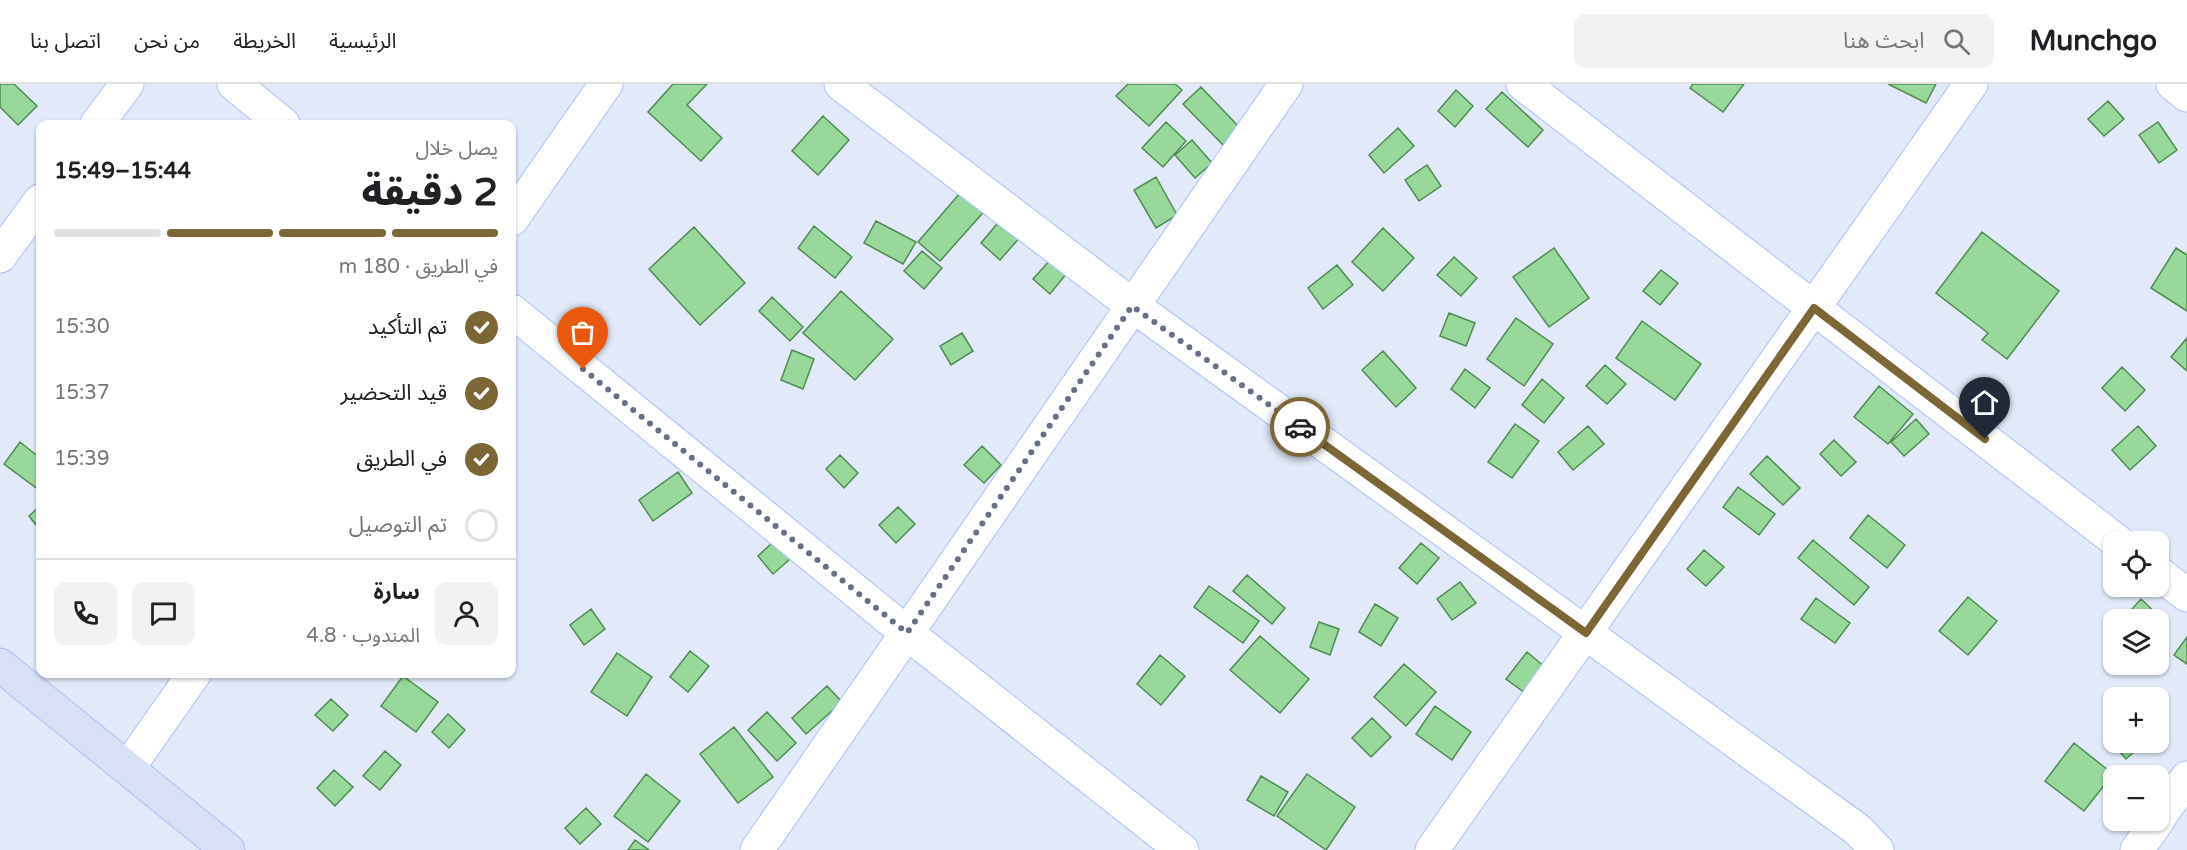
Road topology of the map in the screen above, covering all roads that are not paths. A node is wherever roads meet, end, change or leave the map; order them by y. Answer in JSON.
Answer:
{"nodes":[{"id":1,"x":127,"y":84,"type":"edge"},
{"id":2,"x":234,"y":84,"type":"edge"},
{"id":3,"x":606,"y":84,"type":"edge"},
{"id":4,"x":841,"y":84,"type":"edge"},
{"id":5,"x":1286,"y":84,"type":"edge"},
{"id":6,"x":1523,"y":84,"type":"edge"},
{"id":7,"x":1971,"y":84,"type":"edge"},
{"id":8,"x":2173,"y":84,"type":"edge"},
{"id":9,"x":2187,"y":95,"type":"edge"},
{"id":10,"x":100,"y":120,"type":"edge"},
{"id":11,"x":278,"y":120,"type":"edge"},
{"id":12,"x":36,"y":206,"type":"edge"},
{"id":13,"x":516,"y":213,"type":"edge"},
{"id":14,"x":0,"y":256,"type":"edge"},
{"id":15,"x":1132,"y":306,"type":"junction"},
{"id":16,"x":1814,"y":308,"type":"junction"},
{"id":17,"x":516,"y":314,"type":"edge"},
{"id":18,"x":2104,"y":531,"type":"edge"},
{"id":19,"x":2169,"y":581,"type":"edge"},
{"id":20,"x":2187,"y":595,"type":"edge"},
{"id":21,"x":907,"y":633,"type":"junction"},
{"id":22,"x":1586,"y":633,"type":"junction"},
{"id":23,"x":0,"y":665,"type":"edge"},
{"id":24,"x":191,"y":678,"type":"edge"},
{"id":25,"x":128,"y":768,"type":"junction"},
{"id":26,"x":2187,"y":778,"type":"edge"},
{"id":27,"x":2169,"y":804,"type":"edge"},
{"id":28,"x":2150,"y":831,"type":"edge"},
{"id":29,"x":228,"y":850,"type":"edge"},
{"id":30,"x":757,"y":850,"type":"edge"},
{"id":31,"x":1182,"y":850,"type":"edge"},
{"id":32,"x":1432,"y":850,"type":"edge"},
{"id":33,"x":1877,"y":850,"type":"edge"},
{"id":34,"x":2137,"y":850,"type":"edge"}],
"edges":[{"from":1,"to":10,"type":"street"},
{"from":2,"to":11,"type":"street"},
{"from":3,"to":13,"type":"street"},
{"from":4,"to":15,"type":"street"},
{"from":5,"to":15,"type":"street"},
{"from":6,"to":16,"type":"street"},
{"from":7,"to":16,"type":"street"},
{"from":8,"to":9,"type":"street"},
{"from":12,"to":14,"type":"street"},
{"from":15,"to":21,"type":"street"},
{"from":15,"to":22,"type":"street"},
{"from":16,"to":18,"type":"street"},
{"from":16,"to":22,"type":"street"},
{"from":17,"to":21,"type":"street"},
{"from":19,"to":20,"type":"street"},
{"from":21,"to":30,"type":"street"},
{"from":21,"to":31,"type":"street"},
{"from":22,"to":32,"type":"street"},
{"from":22,"to":33,"type":"street"},
{"from":23,"to":25,"type":"main road"},
{"from":24,"to":25,"type":"street"},
{"from":25,"to":29,"type":"main road"},
{"from":26,"to":27,"type":"street"},
{"from":28,"to":34,"type":"street"}]}
